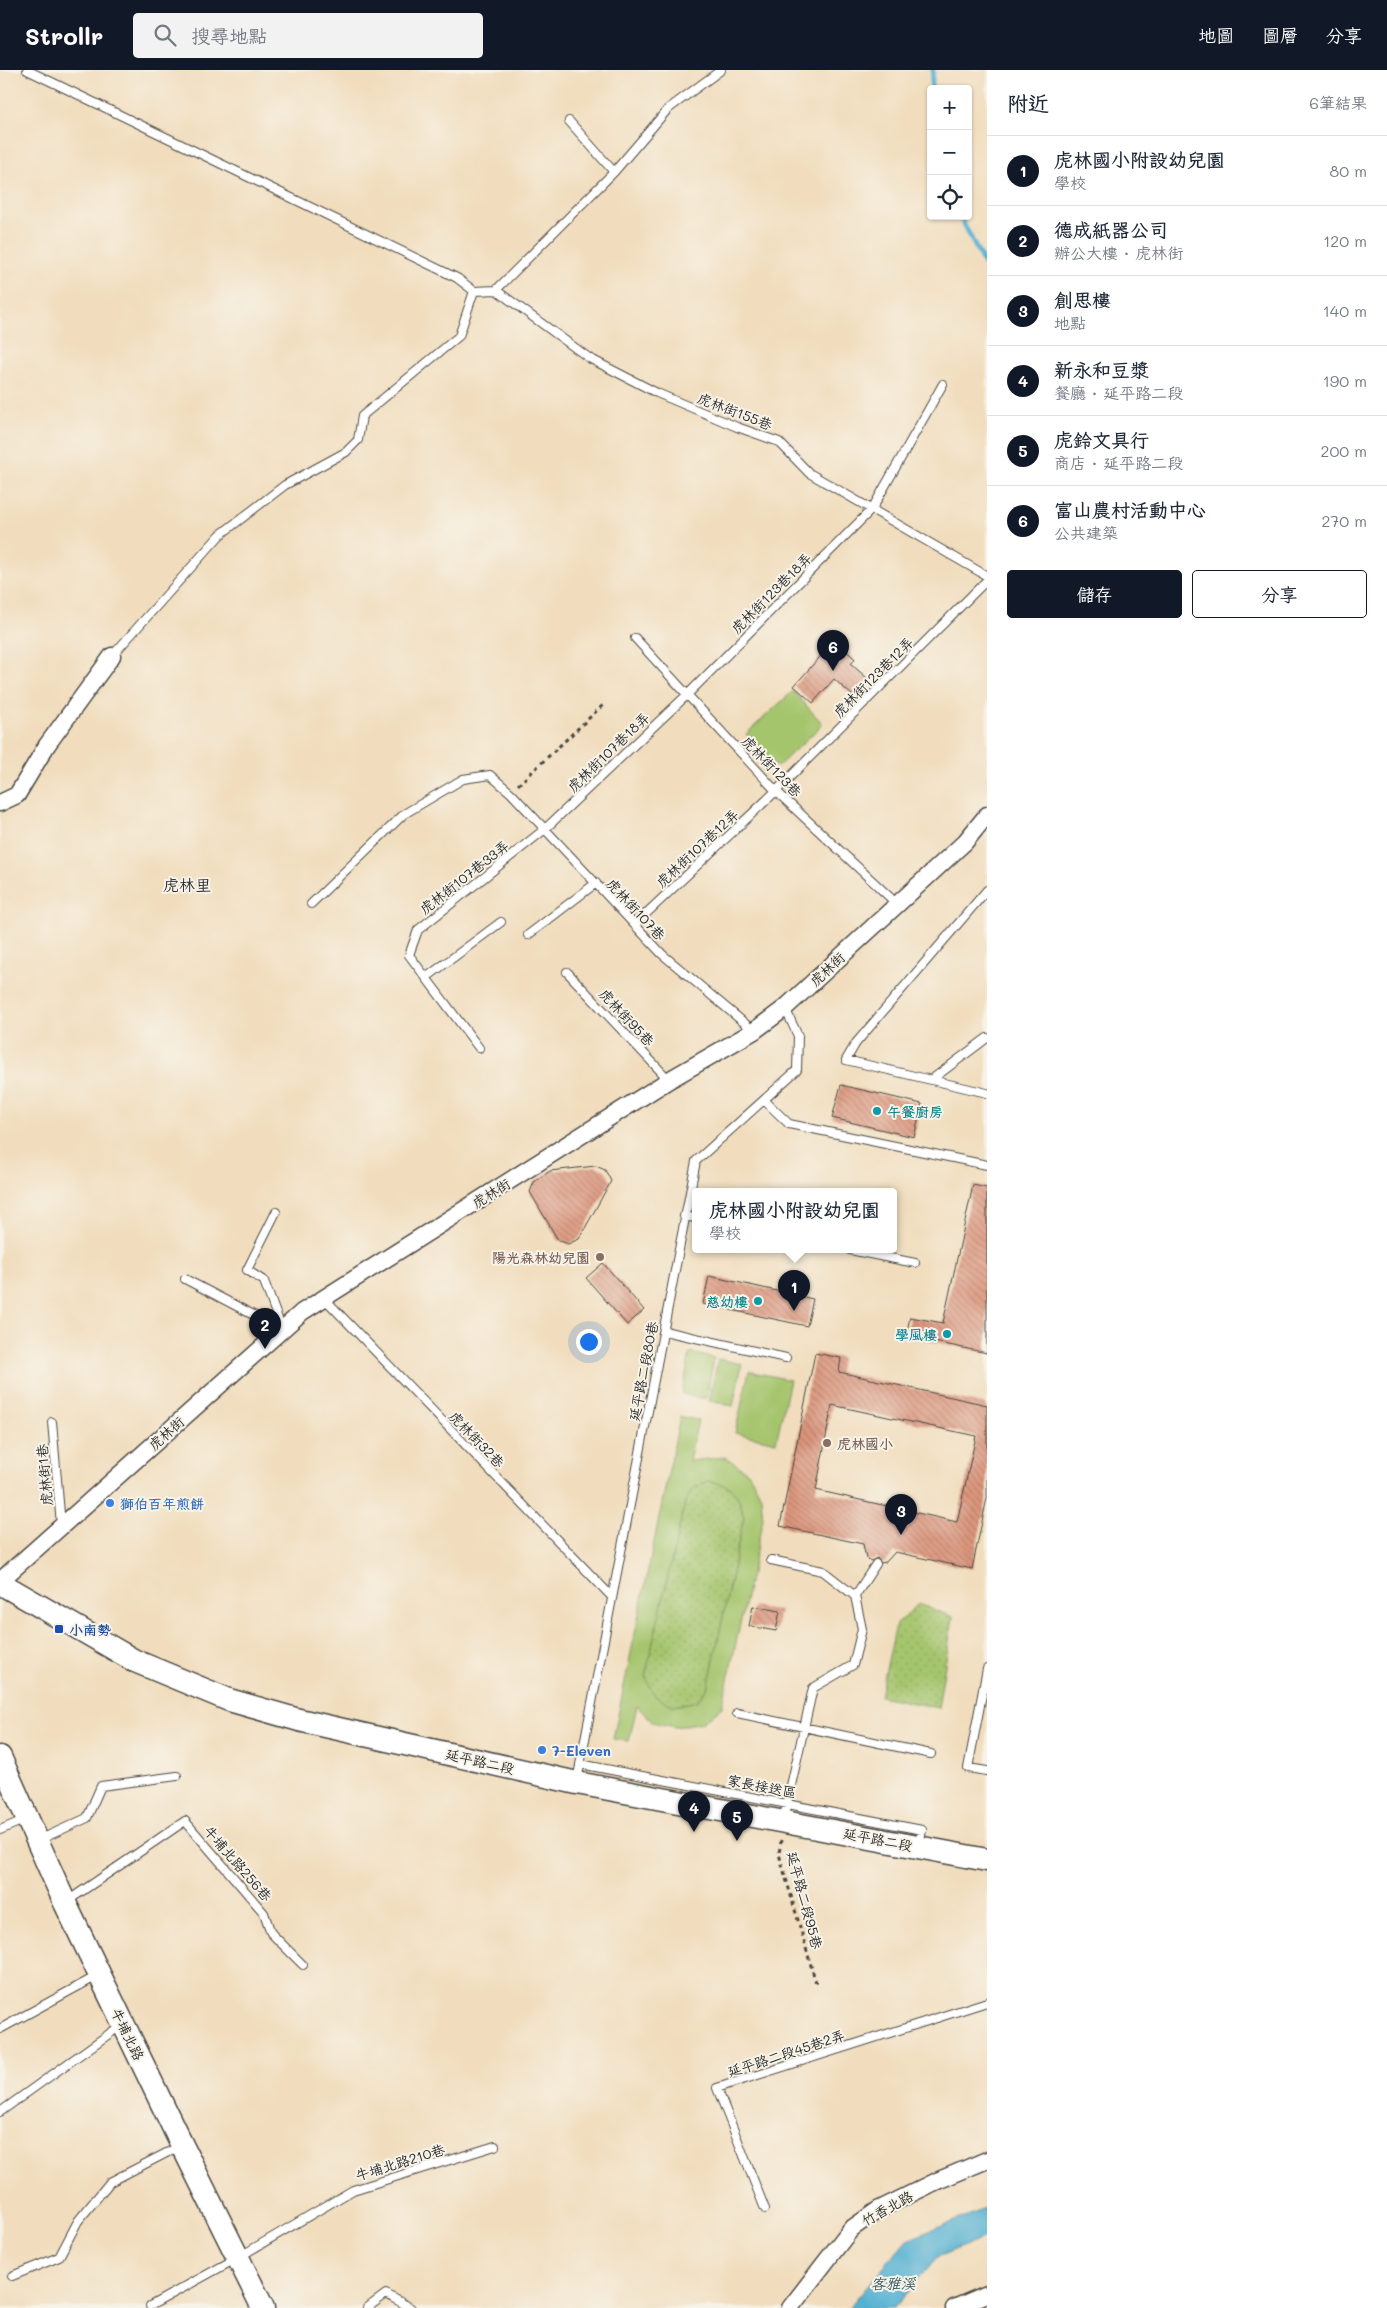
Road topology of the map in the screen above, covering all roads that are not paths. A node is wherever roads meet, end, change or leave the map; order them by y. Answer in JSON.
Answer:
{"nodes":[{"id":1,"x":27,"y":70,"type":"edge"},
{"id":2,"x":720,"y":70,"type":"edge"},
{"id":3,"x":569,"y":121,"type":"dead end"},
{"id":4,"x":614,"y":172,"type":"junction"},
{"id":5,"x":496,"y":290,"type":"junction"},
{"id":6,"x":474,"y":291,"type":"junction"},
{"id":7,"x":944,"y":384,"type":"dead end"},
{"id":8,"x":872,"y":509,"type":"junction"},
{"id":9,"x":987,"y":576,"type":"edge"},
{"id":10,"x":987,"y":580,"type":"edge"},
{"id":11,"x":635,"y":638,"type":"dead end"},
{"id":12,"x":112,"y":656,"type":"joint"},
{"id":13,"x":688,"y":694,"type":"junction"},
{"id":14,"x":776,"y":791,"type":"junction"},
{"id":15,"x":0,"y":803,"type":"edge"},
{"id":16,"x":987,"y":815,"type":"edge"},
{"id":17,"x":546,"y":829,"type":"junction"},
{"id":18,"x":596,"y":883,"type":"junction"},
{"id":19,"x":987,"y":890,"type":"edge"},
{"id":20,"x":311,"y":904,"type":"dead end"},
{"id":21,"x":897,"y":904,"type":"junction"},
{"id":22,"x":501,"y":922,"type":"dead end"},
{"id":23,"x":635,"y":924,"type":"junction"},
{"id":24,"x":528,"y":935,"type":"dead end"},
{"id":25,"x":567,"y":972,"type":"dead end"},
{"id":26,"x":427,"y":977,"type":"junction"},
{"id":27,"x":785,"y":1008,"type":"junction"},
{"id":28,"x":754,"y":1032,"type":"junction"},
{"id":29,"x":987,"y":1038,"type":"edge"},
{"id":30,"x":479,"y":1048,"type":"dead end"},
{"id":31,"x":669,"y":1080,"type":"junction"},
{"id":32,"x":931,"y":1080,"type":"junction"},
{"id":33,"x":987,"y":1093,"type":"edge"},
{"id":34,"x":764,"y":1100,"type":"junction"},
{"id":35,"x":987,"y":1165,"type":"edge"},
{"id":36,"x":276,"y":1212,"type":"dead end"},
{"id":37,"x":684,"y":1216,"type":"junction"},
{"id":38,"x":692,"y":1217,"type":"edge"},
{"id":39,"x":865,"y":1253,"type":"edge"},
{"id":40,"x":916,"y":1263,"type":"dead end"},
{"id":41,"x":185,"y":1279,"type":"dead end"},
{"id":42,"x":324,"y":1298,"type":"junction"},
{"id":43,"x":282,"y":1330,"type":"junction"},
{"id":44,"x":664,"y":1331,"type":"junction"},
{"id":45,"x":786,"y":1358,"type":"dead end"},
{"id":46,"x":52,"y":1422,"type":"dead end"},
{"id":47,"x":61,"y":1527,"type":"junction"},
{"id":48,"x":772,"y":1560,"type":"dead end"},
{"id":49,"x":876,"y":1564,"type":"dead end"},
{"id":50,"x":0,"y":1582,"type":"edge"},
{"id":51,"x":855,"y":1596,"type":"junction"},
{"id":52,"x":612,"y":1597,"type":"junction"},
{"id":53,"x":987,"y":1669,"type":"edge"},
{"id":54,"x":737,"y":1713,"type":"dead end"},
{"id":55,"x":805,"y":1726,"type":"junction"},
{"id":56,"x":931,"y":1754,"type":"dead end"},
{"id":57,"x":0,"y":1757,"type":"edge"},
{"id":58,"x":987,"y":1771,"type":"edge"},
{"id":59,"x":578,"y":1774,"type":"junction"},
{"id":60,"x":177,"y":1776,"type":"dead end"},
{"id":61,"x":785,"y":1812,"type":"junction"},
{"id":62,"x":27,"y":1818,"type":"junction"},
{"id":63,"x":0,"y":1830,"type":"edge"},
{"id":64,"x":37,"y":1841,"type":"junction"},
{"id":65,"x":987,"y":1860,"type":"edge"},
{"id":66,"x":65,"y":1903,"type":"junction"},
{"id":67,"x":303,"y":1965,"type":"dead end"},
{"id":68,"x":99,"y":1974,"type":"junction"},
{"id":69,"x":987,"y":2002,"type":"edge"},
{"id":70,"x":123,"y":2024,"type":"junction"},
{"id":71,"x":0,"y":2029,"type":"edge"},
{"id":72,"x":0,"y":2112,"type":"edge"},
{"id":73,"x":182,"y":2145,"type":"junction"},
{"id":74,"x":495,"y":2146,"type":"dead end"},
{"id":75,"x":987,"y":2160,"type":"edge"},
{"id":76,"x":765,"y":2210,"type":"dead end"},
{"id":77,"x":239,"y":2257,"type":"junction"},
{"id":78,"x":12,"y":2276,"type":"dead end"},
{"id":79,"x":987,"y":2294,"type":"edge"},
{"id":80,"x":150,"y":2306,"type":"dead end"},
{"id":81,"x":263,"y":2308,"type":"edge"},
{"id":82,"x":367,"y":2308,"type":"edge"},
{"id":83,"x":411,"y":2308,"type":"edge"},
{"id":84,"x":790,"y":2308,"type":"edge"},
{"id":85,"x":954,"y":2308,"type":"edge"}],
"edges":[{"from":1,"to":6,"type":"lane"},
{"from":2,"to":4,"type":"lane"},
{"from":3,"to":4,"type":"lane"},
{"from":4,"to":5,"type":"lane"},
{"from":5,"to":6,"type":"lane"},
{"from":5,"to":8,"type":"lane","name":"虎林街155巷"},
{"from":6,"to":12,"type":"lane"},
{"from":7,"to":8,"type":"lane","name":"虎林街123巷18弄"},
{"from":8,"to":9,"type":"lane","name":"虎林街155巷"},
{"from":8,"to":13,"type":"lane","name":"虎林街123巷18弄"},
{"from":10,"to":14,"type":"lane","name":"虎林街123巷12弄"},
{"from":11,"to":13,"type":"lane","name":"虎林街123巷"},
{"from":12,"to":15,"type":"street"},
{"from":13,"to":14,"type":"lane","name":"虎林街123巷"},
{"from":13,"to":17,"type":"lane","name":"虎林街107巷18弄"},
{"from":14,"to":21,"type":"lane","name":"虎林街123巷"},
{"from":14,"to":23,"type":"lane","name":"虎林街107巷12弄"},
{"from":16,"to":21,"type":"street","name":"虎林街"},
{"from":17,"to":18,"type":"lane","name":"虎林街107巷"},
{"from":17,"to":20,"type":"lane","name":"虎林街107巷"},
{"from":17,"to":26,"type":"lane","name":"虎林街107巷33弄"},
{"from":18,"to":23,"type":"lane","name":"虎林街107巷"},
{"from":18,"to":24,"type":"lane"},
{"from":19,"to":32,"type":"lane"},
{"from":21,"to":27,"type":"street","name":"虎林街"},
{"from":22,"to":26,"type":"lane"},
{"from":23,"to":28,"type":"lane","name":"虎林街107巷"},
{"from":25,"to":31,"type":"lane","name":"虎林街95巷"},
{"from":26,"to":30,"type":"lane","name":"虎林街107巷33弄"},
{"from":27,"to":28,"type":"street","name":"虎林街"},
{"from":27,"to":34,"type":"lane","name":"延平路二段80巷"},
{"from":28,"to":31,"type":"street","name":"虎林街"},
{"from":29,"to":32,"type":"lane"},
{"from":31,"to":42,"type":"street","name":"虎林街"},
{"from":32,"to":33,"type":"lane"},
{"from":34,"to":35,"type":"lane"},
{"from":34,"to":37,"type":"lane","name":"延平路二段80巷"},
{"from":36,"to":43,"type":"lane"},
{"from":37,"to":38,"type":"lane"},
{"from":37,"to":44,"type":"lane","name":"延平路二段80巷"},
{"from":39,"to":40,"type":"lane"},
{"from":41,"to":43,"type":"lane"},
{"from":42,"to":43,"type":"street","name":"虎林街"},
{"from":42,"to":52,"type":"lane","name":"虎林街32巷"},
{"from":43,"to":47,"type":"street","name":"虎林街"},
{"from":44,"to":45,"type":"lane"},
{"from":44,"to":52,"type":"lane","name":"延平路二段80巷"},
{"from":46,"to":47,"type":"lane","name":"虎林街1巷"},
{"from":47,"to":50,"type":"street","name":"虎林街"},
{"from":48,"to":51,"type":"lane"},
{"from":49,"to":51,"type":"lane"},
{"from":50,"to":59,"type":"street","name":"延平路二段"},
{"from":51,"to":55,"type":"lane"},
{"from":52,"to":59,"type":"lane","name":"延平路二段80巷"},
{"from":53,"to":58,"type":"lane"},
{"from":54,"to":55,"type":"lane"},
{"from":55,"to":56,"type":"lane"},
{"from":55,"to":61,"type":"lane"},
{"from":57,"to":62,"type":"street","name":"牛埔北路"},
{"from":59,"to":61,"type":"street","name":"延平路二段"},
{"from":60,"to":64,"type":"lane"},
{"from":61,"to":65,"type":"street","name":"延平路二段"},
{"from":62,"to":63,"type":"lane"},
{"from":62,"to":64,"type":"street","name":"牛埔北路"},
{"from":64,"to":66,"type":"street","name":"牛埔北路"},
{"from":66,"to":67,"type":"lane","name":"牛埔北路256巷"},
{"from":66,"to":68,"type":"street","name":"牛埔北路"},
{"from":68,"to":70,"type":"street","name":"牛埔北路"},
{"from":68,"to":71,"type":"lane"},
{"from":69,"to":76,"type":"lane","name":"延平路二段45巷2弄"},
{"from":70,"to":72,"type":"lane"},
{"from":70,"to":73,"type":"street","name":"牛埔北路"},
{"from":73,"to":77,"type":"street","name":"牛埔北路"},
{"from":73,"to":78,"type":"lane"},
{"from":74,"to":77,"type":"lane","name":"牛埔北路210巷"},
{"from":75,"to":84,"type":"street","name":"竹香北路"},
{"from":77,"to":80,"type":"lane","name":"牛埔北路210巷"},
{"from":77,"to":81,"type":"street","name":"牛埔北路"},
{"from":79,"to":85,"type":"street"},
{"from":82,"to":83,"type":"lane"}]}
